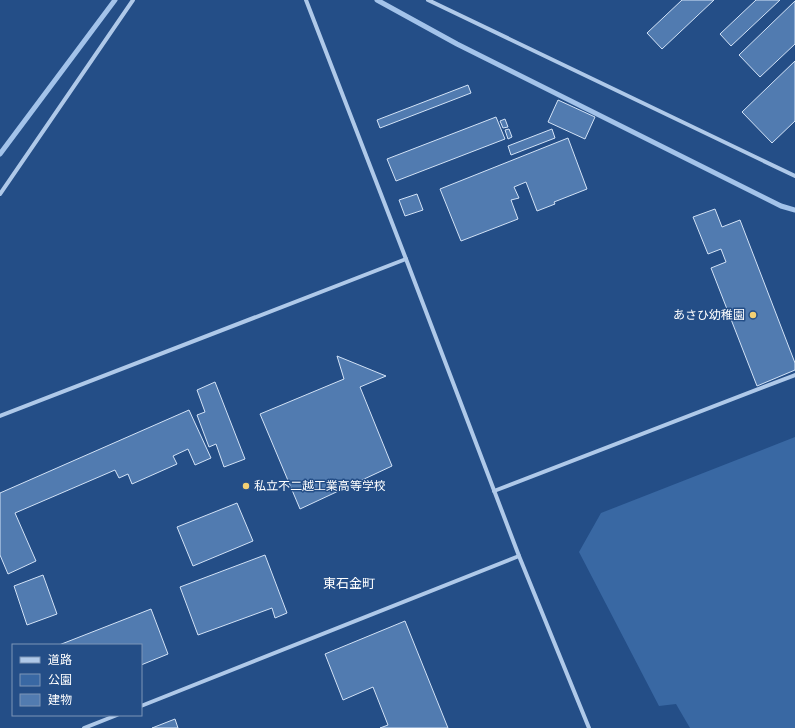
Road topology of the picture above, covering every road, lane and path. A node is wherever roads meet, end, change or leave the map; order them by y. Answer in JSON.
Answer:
{"nodes":[{"id":1,"x":133,"y":0,"type":"edge"},
{"id":2,"x":306,"y":0,"type":"edge"},
{"id":3,"x":428,"y":0,"type":"edge"},
{"id":4,"x":795,"y":176,"type":"edge"},
{"id":5,"x":0,"y":194,"type":"edge"},
{"id":6,"x":406,"y":259,"type":"junction"},
{"id":7,"x":795,"y":375,"type":"edge"},
{"id":8,"x":0,"y":416,"type":"edge"},
{"id":9,"x":494,"y":491,"type":"junction"},
{"id":10,"x":519,"y":556,"type":"junction"},
{"id":11,"x":142,"y":706,"type":"edge"},
{"id":12,"x":114,"y":716,"type":"edge"},
{"id":13,"x":84,"y":728,"type":"edge"},
{"id":14,"x":589,"y":728,"type":"edge"}],
"edges":[{"from":1,"to":5,"type":"street"},
{"from":2,"to":6,"type":"street"},
{"from":3,"to":4,"type":"street"},
{"from":6,"to":8,"type":"street"},
{"from":6,"to":9,"type":"street"},
{"from":7,"to":9,"type":"street"},
{"from":9,"to":10,"type":"street"},
{"from":10,"to":11,"type":"street"},
{"from":10,"to":14,"type":"street"},
{"from":12,"to":13,"type":"street"}]}
